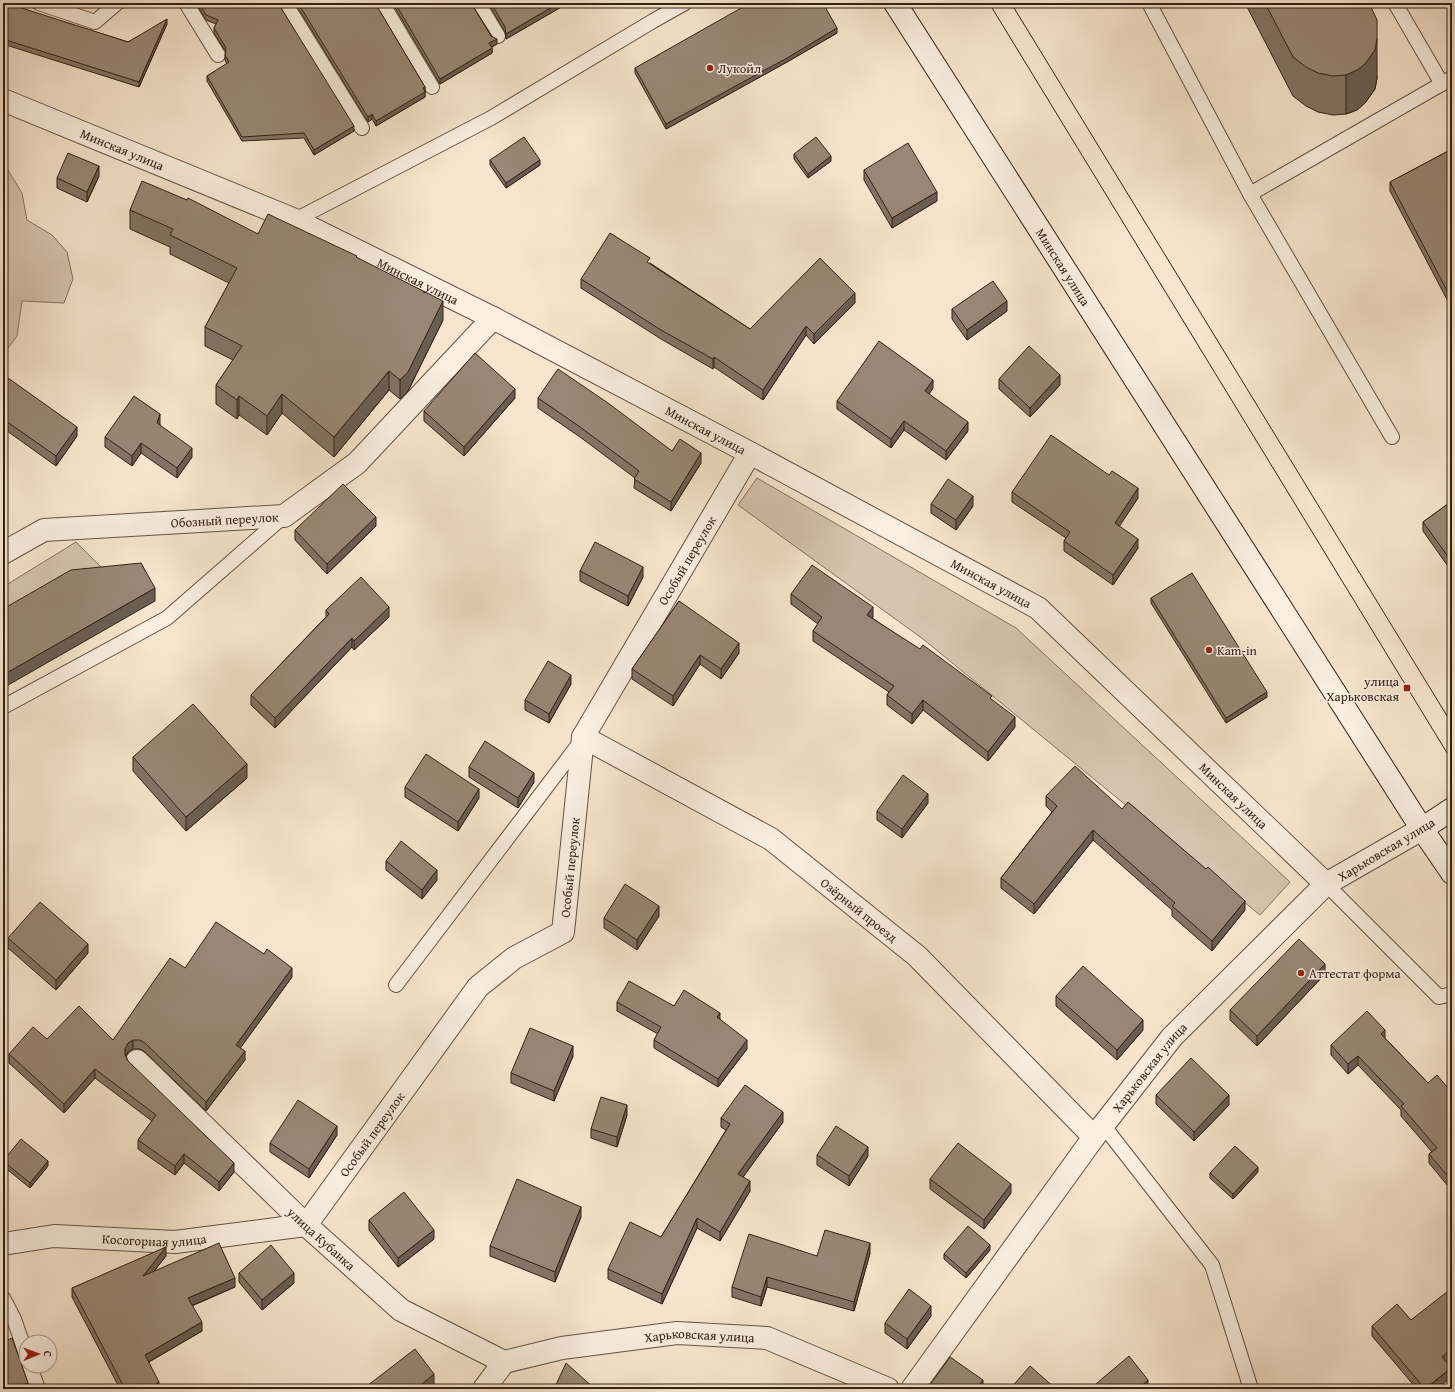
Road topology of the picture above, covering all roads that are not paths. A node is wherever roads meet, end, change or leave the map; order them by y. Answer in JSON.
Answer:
{"nodes":[{"id":1,"x":39,"y":3,"type":"edge"},
{"id":2,"x":117,"y":3,"type":"edge"},
{"id":3,"x":186,"y":3,"type":"edge"},
{"id":4,"x":285,"y":3,"type":"edge"},
{"id":5,"x":382,"y":3,"type":"edge"},
{"id":6,"x":478,"y":3,"type":"edge"},
{"id":7,"x":685,"y":3,"type":"edge"},
{"id":8,"x":895,"y":3,"type":"edge"},
{"id":9,"x":1149,"y":3,"type":"edge"},
{"id":10,"x":1395,"y":3,"type":"edge"},
{"id":11,"x":498,"y":36,"type":"dead end"},
{"id":12,"x":218,"y":55,"type":"dead end"},
{"id":13,"x":1447,"y":81,"type":"edge"},
{"id":14,"x":432,"y":87,"type":"dead end"},
{"id":15,"x":3,"y":100,"type":"edge"},
{"id":16,"x":362,"y":128,"type":"dead end"},
{"id":17,"x":1250,"y":194,"type":"junction"},
{"id":18,"x":295,"y":220,"type":"junction"},
{"id":19,"x":493,"y":318,"type":"junction"},
{"id":20,"x":1392,"y":437,"type":"dead end"},
{"id":21,"x":750,"y":453,"type":"junction"},
{"id":22,"x":284,"y":516,"type":"junction"},
{"id":23,"x":3,"y":553,"type":"edge"},
{"id":24,"x":3,"y":707,"type":"edge"},
{"id":25,"x":583,"y":737,"type":"junction"},
{"id":26,"x":1452,"y":809,"type":"edge"},
{"id":27,"x":1422,"y":829,"type":"junction"},
{"id":28,"x":1452,"y":873,"type":"edge"},
{"id":29,"x":1326,"y":884,"type":"junction"},
{"id":30,"x":396,"y":985,"type":"dead end"},
{"id":31,"x":1452,"y":994,"type":"edge"},
{"id":32,"x":137,"y":1061,"type":"dead end"},
{"id":33,"x":1098,"y":1131,"type":"junction"},
{"id":34,"x":306,"y":1225,"type":"junction"},
{"id":35,"x":3,"y":1244,"type":"edge"},
{"id":36,"x":3,"y":1298,"type":"edge"},
{"id":37,"x":19,"y":1334,"type":"edge"},
{"id":38,"x":504,"y":1362,"type":"junction"},
{"id":39,"x":33,"y":1374,"type":"edge"},
{"id":40,"x":38,"y":1389,"type":"edge"},
{"id":41,"x":484,"y":1389,"type":"edge"},
{"id":42,"x":888,"y":1389,"type":"edge"},
{"id":43,"x":912,"y":1389,"type":"edge"},
{"id":44,"x":1251,"y":1389,"type":"edge"}],
"edges":[{"from":1,"to":2,"type":"lane"},
{"from":3,"to":12,"type":"lane"},
{"from":4,"to":16,"type":"lane"},
{"from":5,"to":14,"type":"lane"},
{"from":6,"to":11,"type":"lane"},
{"from":7,"to":18,"type":"lane"},
{"from":8,"to":27,"type":"street","name":"Минская улица"},
{"from":9,"to":17,"type":"lane"},
{"from":10,"to":13,"type":"lane"},
{"from":13,"to":17,"type":"lane"},
{"from":15,"to":18,"type":"street","name":"Минская улица"},
{"from":17,"to":20,"type":"lane"},
{"from":18,"to":19,"type":"street","name":"Минская улица"},
{"from":19,"to":21,"type":"street","name":"Минская улица"},
{"from":19,"to":22,"type":"street","name":"Обозный переулок"},
{"from":21,"to":25,"type":"street","name":"Особый переулок"},
{"from":21,"to":29,"type":"street","name":"Минская улица"},
{"from":22,"to":23,"type":"street","name":"Обозный переулок"},
{"from":22,"to":24,"type":"lane"},
{"from":25,"to":30,"type":"lane"},
{"from":25,"to":33,"type":"street","name":"Озёрный проезд"},
{"from":25,"to":34,"type":"street","name":"Особый переулок"},
{"from":26,"to":27,"type":"street","name":"Харьковская улица"},
{"from":27,"to":28,"type":"street","name":"Минская улица"},
{"from":27,"to":29,"type":"street","name":"Харьковская улица"},
{"from":29,"to":31,"type":"lane"},
{"from":29,"to":33,"type":"street","name":"Харьковская улица"},
{"from":32,"to":34,"type":"street","name":"улица Кубанка"},
{"from":33,"to":43,"type":"street","name":"Харьковская улица"},
{"from":33,"to":44,"type":"lane"},
{"from":34,"to":35,"type":"street","name":"Косогорная улица"},
{"from":34,"to":38,"type":"street","name":"улица Кубанка"},
{"from":36,"to":37,"type":"lane"},
{"from":38,"to":41,"type":"street"},
{"from":38,"to":42,"type":"street","name":"Харьковская улица"},
{"from":39,"to":40,"type":"lane"}]}
